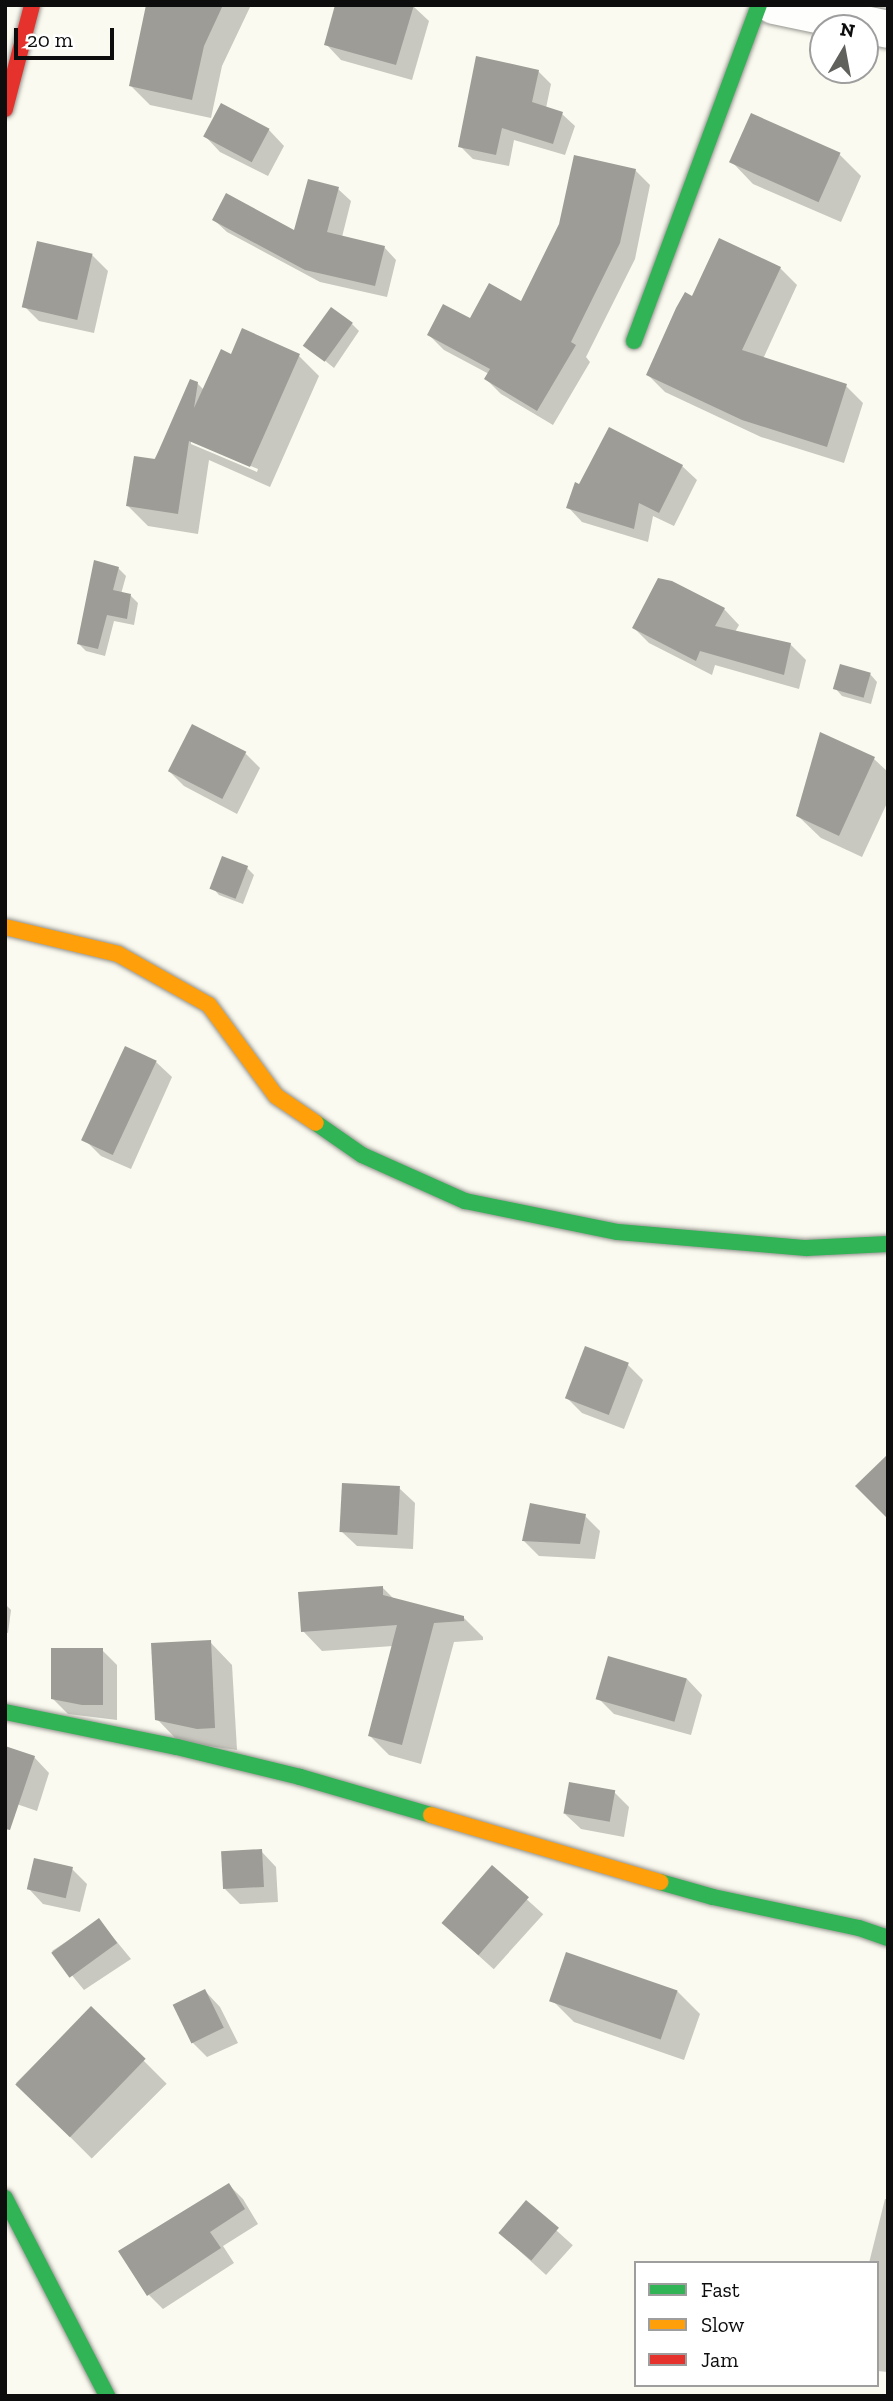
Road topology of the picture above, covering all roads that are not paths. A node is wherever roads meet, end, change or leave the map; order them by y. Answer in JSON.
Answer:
{"nodes":[{"id":1,"x":32,"y":5,"type":"edge"},
{"id":2,"x":759,"y":5,"type":"edge"},
{"id":3,"x":773,"y":5,"type":"edge"},
{"id":4,"x":888,"y":29,"type":"edge"},
{"id":5,"x":5,"y":109,"type":"edge"},
{"id":6,"x":634,"y":341,"type":"dead end"},
{"id":7,"x":5,"y":927,"type":"edge"},
{"id":8,"x":888,"y":1244,"type":"edge"},
{"id":9,"x":5,"y":1712,"type":"edge"},
{"id":10,"x":888,"y":1938,"type":"edge"},
{"id":11,"x":5,"y":2197,"type":"edge"},
{"id":12,"x":107,"y":2396,"type":"edge"}],
"edges":[{"from":1,"to":5,"type":"street"},
{"from":2,"to":6,"type":"street"},
{"from":3,"to":4,"type":"street"},
{"from":7,"to":8,"type":"street"},
{"from":9,"to":10,"type":"street"},
{"from":11,"to":12,"type":"street"}]}
